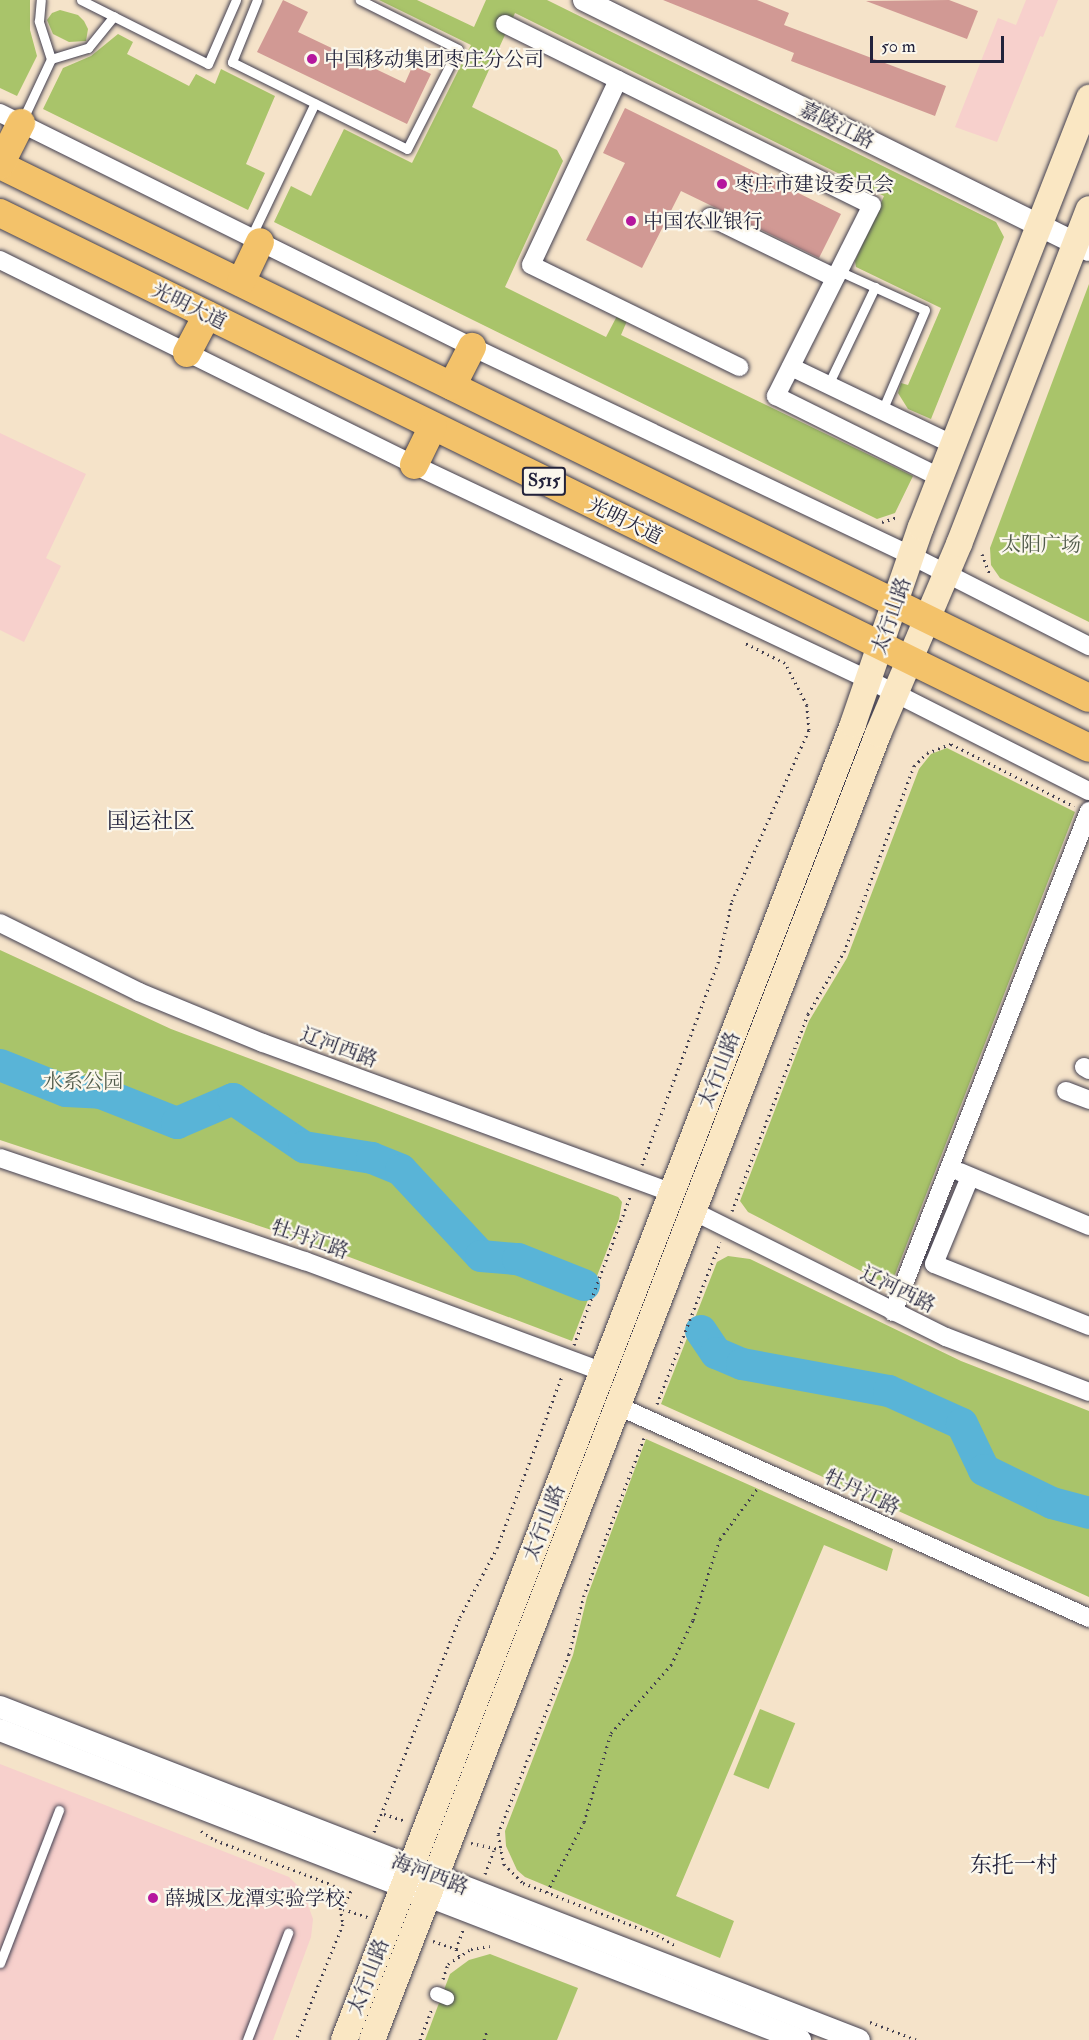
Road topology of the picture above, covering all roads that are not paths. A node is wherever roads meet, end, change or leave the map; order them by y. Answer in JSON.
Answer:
{"nodes":[{"id":1,"x":41,"y":0,"type":"edge"},
{"id":2,"x":81,"y":0,"type":"edge"},
{"id":3,"x":236,"y":0,"type":"edge"},
{"id":4,"x":257,"y":0,"type":"edge"},
{"id":5,"x":360,"y":0,"type":"edge"},
{"id":6,"x":584,"y":0,"type":"edge"},
{"id":7,"x":114,"y":16,"type":"junction"},
{"id":8,"x":505,"y":24,"type":"dead end"},
{"id":9,"x":51,"y":59,"type":"junction"},
{"id":10,"x":618,"y":80,"type":"junction"},
{"id":11,"x":1089,"y":98,"type":"edge"},
{"id":12,"x":315,"y":103,"type":"junction"},
{"id":13,"x":10,"y":118,"type":"edge"},
{"id":14,"x":0,"y":165,"type":"edge"},
{"id":15,"x":1089,"y":209,"type":"edge"},
{"id":16,"x":0,"y":213,"type":"edge"},
{"id":17,"x":710,"y":217,"type":"dead end"},
{"id":18,"x":1040,"y":225,"type":"junction"},
{"id":19,"x":255,"y":239,"type":"junction"},
{"id":20,"x":1082,"y":247,"type":"edge"},
{"id":21,"x":0,"y":260,"type":"edge"},
{"id":22,"x":837,"y":275,"type":"junction"},
{"id":23,"x":241,"y":282,"type":"junction"},
{"id":24,"x":875,"y":287,"type":"junction"},
{"id":25,"x":207,"y":315,"type":"junction"},
{"id":26,"x":472,"y":347,"type":"junction"},
{"id":27,"x":187,"y":353,"type":"junction"},
{"id":28,"x":740,"y":367,"type":"dead end"},
{"id":29,"x":791,"y":367,"type":"junction"},
{"id":30,"x":828,"y":385,"type":"junction"},
{"id":31,"x":452,"y":386,"type":"junction"},
{"id":32,"x":882,"y":411,"type":"junction"},
{"id":33,"x":433,"y":426,"type":"junction"},
{"id":34,"x":954,"y":445,"type":"junction"},
{"id":35,"x":414,"y":465,"type":"junction"},
{"id":36,"x":941,"y":478,"type":"junction"},
{"id":37,"x":912,"y":556,"type":"junction"},
{"id":38,"x":946,"y":575,"type":"junction"},
{"id":39,"x":896,"y":602,"type":"junction"},
{"id":40,"x":928,"y":618,"type":"junction"},
{"id":41,"x":881,"y":644,"type":"junction"},
{"id":42,"x":1089,"y":646,"type":"edge"},
{"id":43,"x":910,"y":660,"type":"junction"},
{"id":44,"x":868,"y":680,"type":"junction"},
{"id":45,"x":895,"y":695,"type":"junction"},
{"id":46,"x":1089,"y":698,"type":"edge"},
{"id":47,"x":1089,"y":748,"type":"edge"},
{"id":48,"x":1089,"y":791,"type":"edge"},
{"id":49,"x":1084,"y":809,"type":"edge"},
{"id":50,"x":0,"y":924,"type":"edge"},
{"id":51,"x":1066,"y":1091,"type":"dead end"},
{"id":52,"x":1089,"y":1100,"type":"edge"},
{"id":53,"x":0,"y":1158,"type":"edge"},
{"id":54,"x":951,"y":1168,"type":"junction"},
{"id":55,"x":970,"y":1177,"type":"junction"},
{"id":56,"x":672,"y":1193,"type":"junction"},
{"id":57,"x":693,"y":1211,"type":"junction"},
{"id":58,"x":1089,"y":1226,"type":"edge"},
{"id":59,"x":893,"y":1312,"type":"junction"},
{"id":60,"x":1089,"y":1326,"type":"edge"},
{"id":61,"x":603,"y":1371,"type":"junction"},
{"id":62,"x":1089,"y":1392,"type":"edge"},
{"id":63,"x":618,"y":1406,"type":"junction"},
{"id":64,"x":1089,"y":1618,"type":"edge"},
{"id":65,"x":0,"y":1707,"type":"edge"},
{"id":66,"x":0,"y":1730,"type":"edge"},
{"id":67,"x":59,"y":1810,"type":"dead end"},
{"id":68,"x":407,"y":1876,"type":"junction"},
{"id":69,"x":432,"y":1886,"type":"junction"},
{"id":70,"x":288,"y":1933,"type":"dead end"},
{"id":71,"x":0,"y":1963,"type":"edge"},
{"id":72,"x":861,"y":2030,"type":"edge"},
{"id":73,"x":247,"y":2040,"type":"edge"},
{"id":74,"x":344,"y":2040,"type":"edge"},
{"id":75,"x":372,"y":2040,"type":"edge"},
{"id":76,"x":800,"y":2040,"type":"edge"}],
"edges":[{"from":1,"to":9,"type":"lane"},
{"from":2,"to":7,"type":"lane"},
{"from":3,"to":7,"type":"lane"},
{"from":4,"to":12,"type":"lane"},
{"from":5,"to":12,"type":"lane"},
{"from":6,"to":18,"type":"street","name":"嘉陵江路"},
{"from":7,"to":9,"type":"lane"},
{"from":8,"to":10,"type":"street"},
{"from":9,"to":13,"type":"lane"},
{"from":10,"to":22,"type":"street"},
{"from":10,"to":28,"type":"street"},
{"from":11,"to":18,"type":"main road","name":"太行山路"},
{"from":12,"to":19,"type":"lane"},
{"from":13,"to":14,"type":"main road"},
{"from":13,"to":19,"type":"street"},
{"from":14,"to":23,"type":"main road","number":"S515"},
{"from":15,"to":20,"type":"main road","name":"太行山路"},
{"from":16,"to":25,"type":"main road","name":"光明大道","number":"S515"},
{"from":17,"to":22,"type":"street"},
{"from":18,"to":20,"type":"street","name":"嘉陵江路"},
{"from":18,"to":34,"type":"main road","name":"太行山路"},
{"from":19,"to":23,"type":"main road"},
{"from":19,"to":26,"type":"street"},
{"from":20,"to":38,"type":"main road","name":"太行山路"},
{"from":21,"to":27,"type":"street","name":"光明大道","number":"S515"},
{"from":22,"to":24,"type":"lane"},
{"from":22,"to":29,"type":"street"},
{"from":23,"to":31,"type":"main road","number":"S515"},
{"from":24,"to":30,"type":"lane"},
{"from":24,"to":32,"type":"lane"},
{"from":25,"to":27,"type":"main road"},
{"from":25,"to":33,"type":"main road","name":"光明大道","number":"S515"},
{"from":26,"to":31,"type":"main road"},
{"from":26,"to":37,"type":"street"},
{"from":27,"to":35,"type":"street","name":"光明大道","number":"S515"},
{"from":29,"to":30,"type":"street"},
{"from":29,"to":36,"type":"street"},
{"from":30,"to":32,"type":"street"},
{"from":31,"to":39,"type":"main road","number":"S515"},
{"from":32,"to":34,"type":"street"},
{"from":33,"to":35,"type":"main road"},
{"from":33,"to":41,"type":"main road","name":"光明大道","number":"S515"},
{"from":34,"to":36,"type":"main road","name":"太行山路"},
{"from":35,"to":44,"type":"street","name":"光明大道","number":"S515"},
{"from":36,"to":37,"type":"main road","name":"太行山路"},
{"from":37,"to":38,"type":"street"},
{"from":37,"to":39,"type":"main road","name":"太行山路"},
{"from":38,"to":40,"type":"main road","name":"太行山路"},
{"from":38,"to":42,"type":"street"},
{"from":39,"to":40,"type":"main road","number":"S515"},
{"from":39,"to":41,"type":"main road","name":"太行山路"},
{"from":40,"to":43,"type":"main road","name":"太行山路"},
{"from":40,"to":46,"type":"main road","number":"S515"},
{"from":41,"to":43,"type":"main road","name":"光明大道","number":"S515"},
{"from":41,"to":44,"type":"main road","name":"太行山路"},
{"from":43,"to":45,"type":"main road","name":"太行山路"},
{"from":43,"to":47,"type":"main road","name":"光明大道","number":"S515"},
{"from":44,"to":45,"type":"street","name":"光明大道","number":"S515"},
{"from":44,"to":56,"type":"main road","name":"太行山路"},
{"from":45,"to":48,"type":"street","name":"光明大道","number":"S515"},
{"from":45,"to":57,"type":"main road","name":"太行山路"},
{"from":49,"to":54,"type":"street"},
{"from":50,"to":56,"type":"street","name":"辽河西路"},
{"from":51,"to":52,"type":"street"},
{"from":53,"to":61,"type":"street","name":"牡丹江路"},
{"from":54,"to":55,"type":"street"},
{"from":54,"to":59,"type":"street"},
{"from":55,"to":58,"type":"street"},
{"from":55,"to":60,"type":"street"},
{"from":56,"to":61,"type":"main road","name":"太行山路"},
{"from":57,"to":59,"type":"street","name":"辽河西路"},
{"from":57,"to":63,"type":"main road","name":"太行山路"},
{"from":59,"to":62,"type":"street","name":"辽河西路"},
{"from":61,"to":68,"type":"main road","name":"太行山路"},
{"from":63,"to":64,"type":"street","name":"牡丹江路"},
{"from":63,"to":69,"type":"main road","name":"太行山路"},
{"from":65,"to":68,"type":"street","name":"海河西路"},
{"from":66,"to":68,"type":"street","name":"海河西路"},
{"from":67,"to":71,"type":"lane"},
{"from":68,"to":69,"type":"street","name":"海河西路"},
{"from":68,"to":74,"type":"main road","name":"太行山路"},
{"from":69,"to":72,"type":"street","name":"海河西路"},
{"from":69,"to":75,"type":"main road","name":"太行山路"},
{"from":69,"to":76,"type":"street","name":"海河西路"},
{"from":70,"to":73,"type":"lane"}]}
